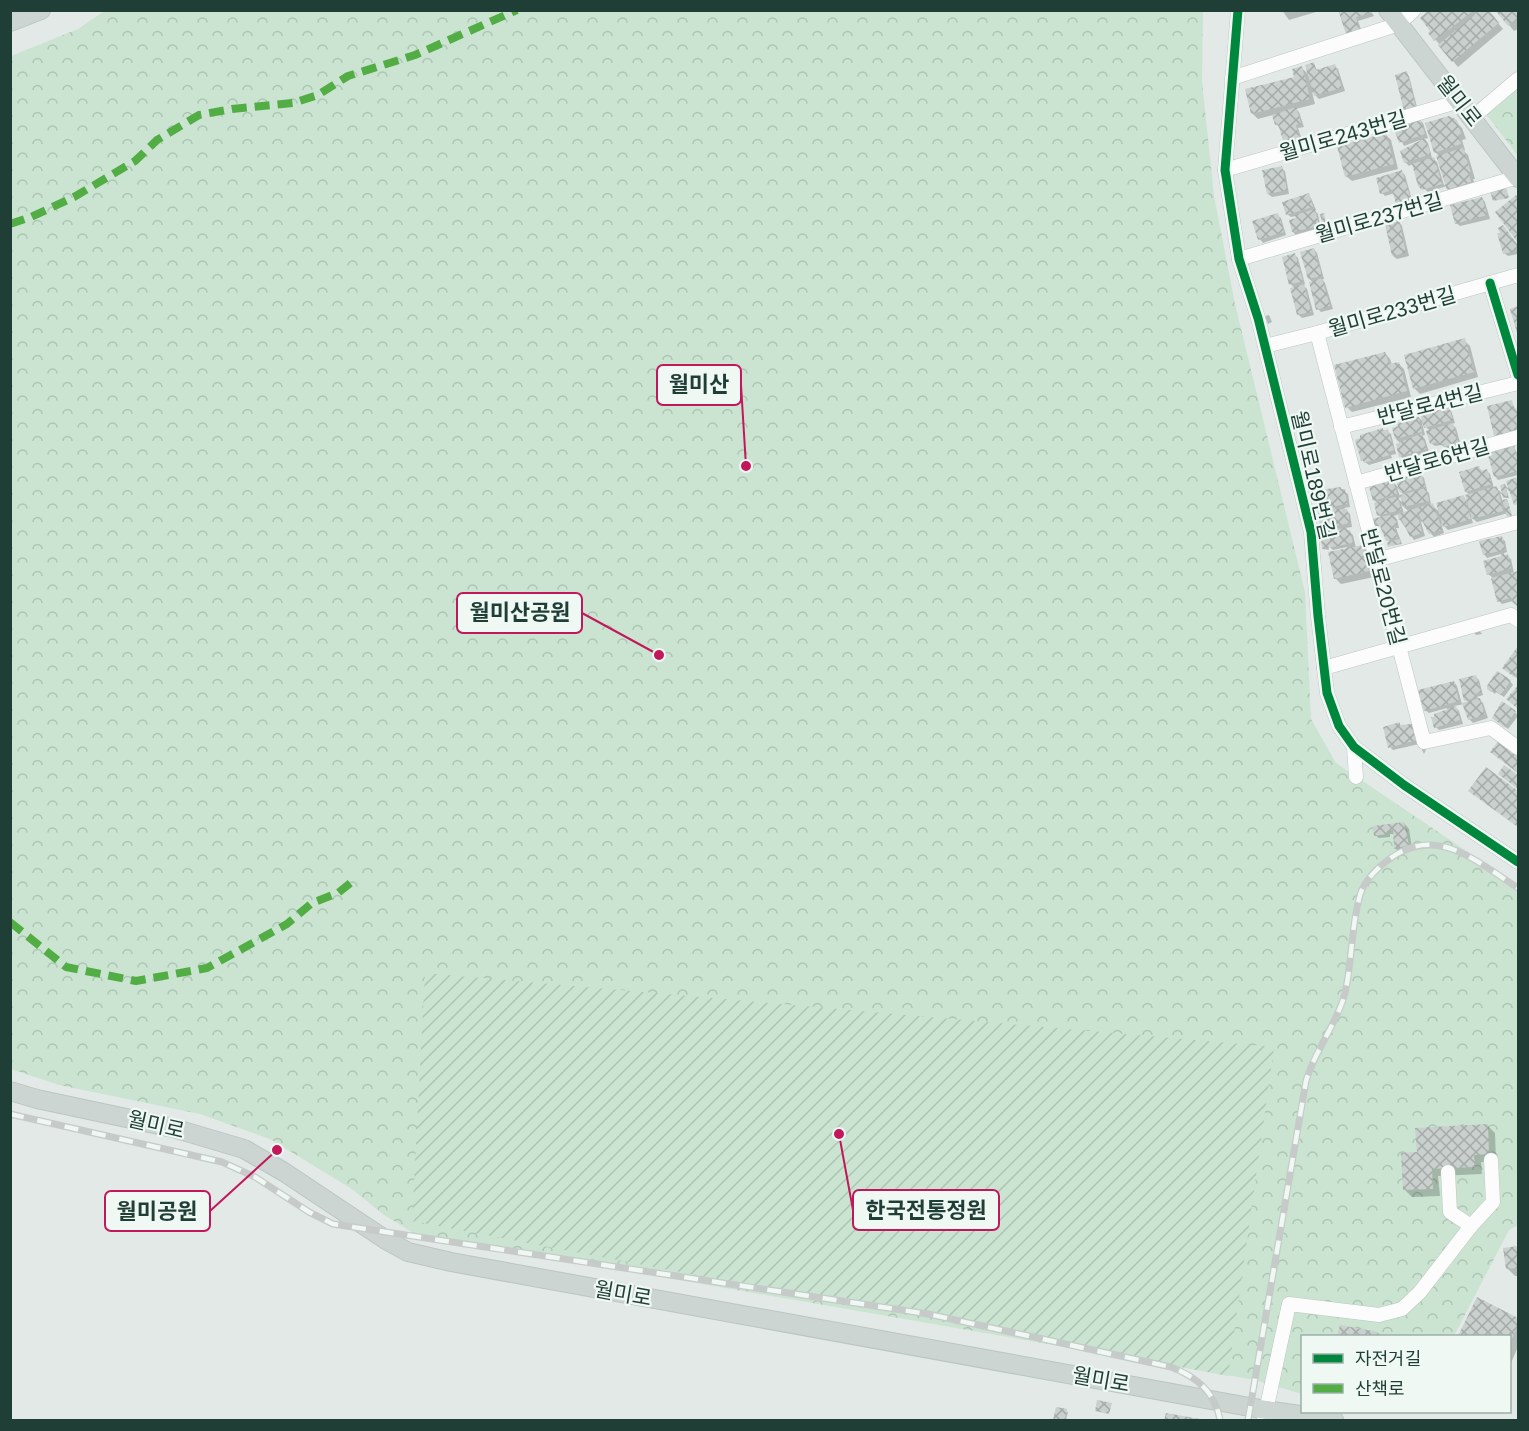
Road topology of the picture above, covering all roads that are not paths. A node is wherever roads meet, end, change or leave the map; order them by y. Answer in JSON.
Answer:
{"nodes":[{"id":1,"x":41,"y":10,"type":"edge"},
{"id":2,"x":1238,"y":10,"type":"edge"},
{"id":3,"x":1414,"y":10,"type":"edge"},
{"id":4,"x":1394,"y":17,"type":"edge"},
{"id":5,"x":10,"y":22,"type":"edge"},
{"id":6,"x":1232,"y":78,"type":"junction"},
{"id":7,"x":1518,"y":79,"type":"edge"},
{"id":8,"x":1460,"y":101,"type":"junction"},
{"id":9,"x":1473,"y":117,"type":"junction"},
{"id":10,"x":1225,"y":170,"type":"junction"},
{"id":11,"x":1518,"y":178,"type":"edge"},
{"id":12,"x":1239,"y":259,"type":"junction"},
{"id":13,"x":1518,"y":275,"type":"edge"},
{"id":14,"x":1490,"y":283,"type":"junction"},
{"id":15,"x":1317,"y":333,"type":"junction"},
{"id":16,"x":1265,"y":346,"type":"junction"},
{"id":17,"x":1518,"y":375,"type":"edge"},
{"id":18,"x":1518,"y":383,"type":"edge"},
{"id":19,"x":1341,"y":427,"type":"junction"},
{"id":20,"x":1518,"y":437,"type":"edge"},
{"id":21,"x":1356,"y":483,"type":"junction"},
{"id":22,"x":1518,"y":522,"type":"edge"},
{"id":23,"x":1376,"y":560,"type":"junction"},
{"id":24,"x":1518,"y":620,"type":"edge"},
{"id":25,"x":1399,"y":646,"type":"junction"},
{"id":26,"x":1324,"y":668,"type":"junction"},
{"id":27,"x":1354,"y":747,"type":"junction"},
{"id":28,"x":1518,"y":748,"type":"edge"},
{"id":29,"x":1356,"y":777,"type":"dead end"},
{"id":30,"x":1518,"y":862,"type":"edge"},
{"id":31,"x":10,"y":1091,"type":"edge"},
{"id":32,"x":1491,"y":1160,"type":"dead end"},
{"id":33,"x":1448,"y":1172,"type":"dead end"},
{"id":34,"x":1471,"y":1226,"type":"junction"},
{"id":35,"x":1265,"y":1415,"type":"edge"},
{"id":36,"x":1334,"y":1420,"type":"edge"}],
"edges":[{"from":1,"to":5,"type":"main road"},
{"from":2,"to":6,"type":"street","name":"월미로189번길"},
{"from":3,"to":4,"type":"street"},
{"from":4,"to":6,"type":"street"},
{"from":4,"to":8,"type":"main road","name":"월미로"},
{"from":6,"to":10,"type":"street","name":"월미로189번길"},
{"from":7,"to":9,"type":"street"},
{"from":8,"to":9,"type":"main road","name":"월미로"},
{"from":8,"to":10,"type":"street","name":"월미로243번길"},
{"from":9,"to":11,"type":"main road","name":"월미로"},
{"from":10,"to":12,"type":"street","name":"월미로189번길"},
{"from":11,"to":12,"type":"street","name":"월미로237번길"},
{"from":12,"to":16,"type":"street","name":"월미로189번길"},
{"from":13,"to":14,"type":"street","name":"월미로233번길"},
{"from":14,"to":15,"type":"street","name":"월미로233번길"},
{"from":14,"to":17,"type":"street"},
{"from":15,"to":16,"type":"street","name":"월미로233번길"},
{"from":15,"to":19,"type":"street","name":"반달로20번길"},
{"from":16,"to":26,"type":"street","name":"월미로189번길"},
{"from":18,"to":19,"type":"street","name":"반달로4번길"},
{"from":19,"to":21,"type":"street","name":"반달로20번길"},
{"from":20,"to":21,"type":"street","name":"반달로6번길"},
{"from":21,"to":23,"type":"street","name":"반달로20번길"},
{"from":22,"to":23,"type":"street"},
{"from":23,"to":25,"type":"street","name":"반달로20번길"},
{"from":24,"to":25,"type":"street"},
{"from":25,"to":26,"type":"street"},
{"from":25,"to":28,"type":"street","name":"반달로20번길"},
{"from":26,"to":27,"type":"street","name":"월미로189번길"},
{"from":27,"to":29,"type":"street"},
{"from":27,"to":30,"type":"street","name":"월미로189번길"},
{"from":31,"to":35,"type":"main road","name":"월미로"},
{"from":32,"to":34,"type":"street"},
{"from":33,"to":34,"type":"street"},
{"from":34,"to":35,"type":"street"},
{"from":35,"to":36,"type":"main road","name":"월미로"}]}
